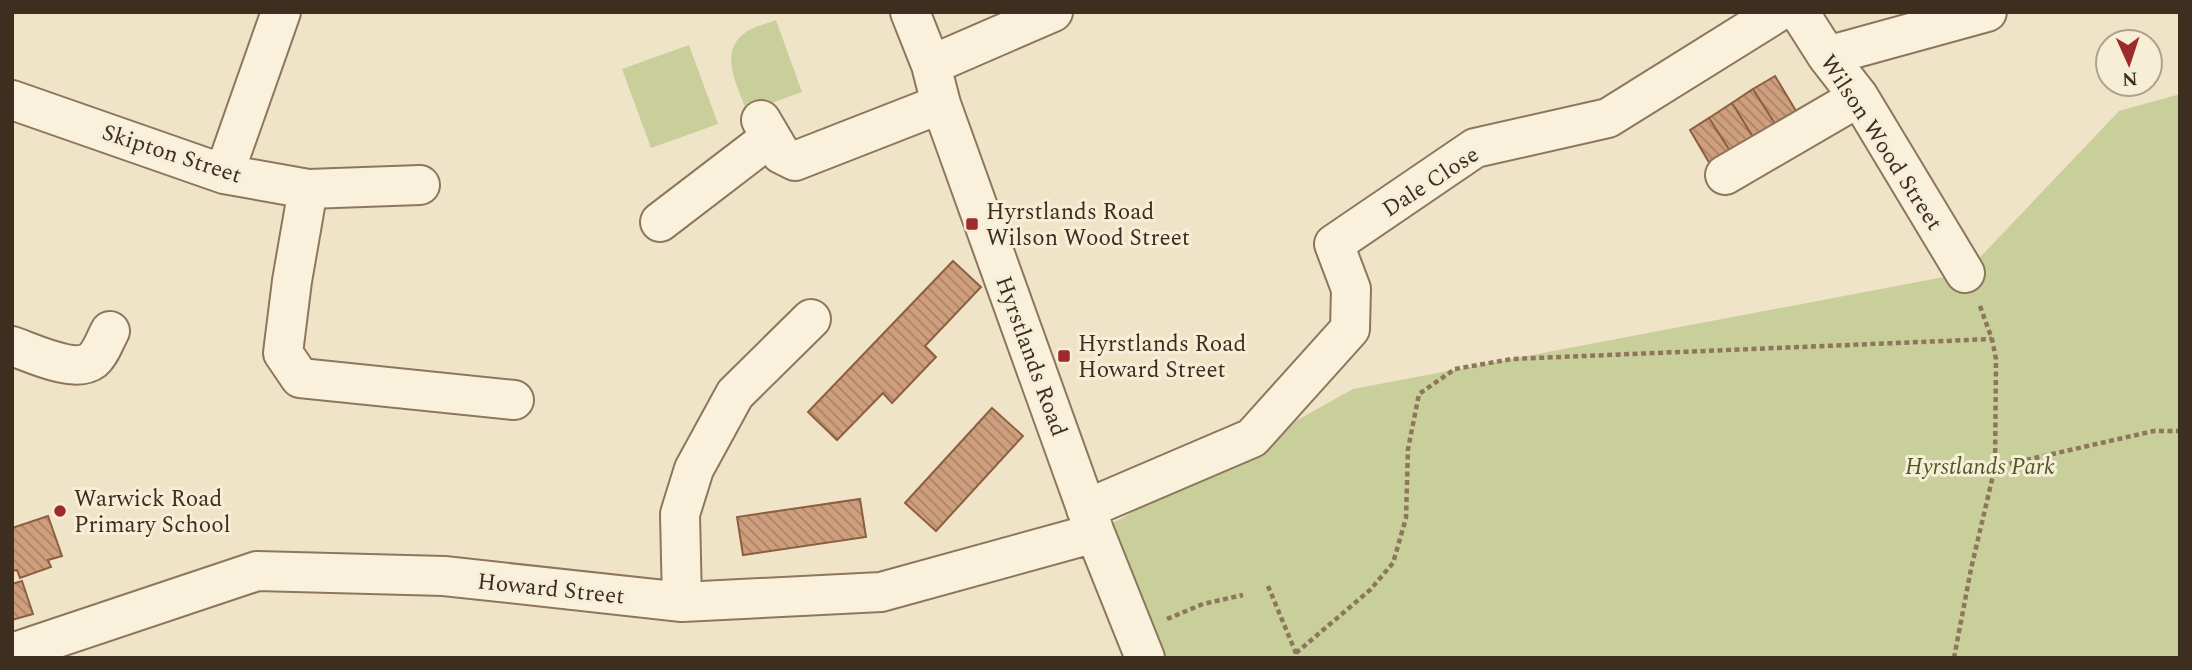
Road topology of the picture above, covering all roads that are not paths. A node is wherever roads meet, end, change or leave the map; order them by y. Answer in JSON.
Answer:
{"nodes":[{"id":1,"x":281,"y":12,"type":"edge"},
{"id":2,"x":910,"y":12,"type":"edge"},
{"id":3,"x":1053,"y":12,"type":"edge"},
{"id":4,"x":1778,"y":12,"type":"edge"},
{"id":5,"x":1799,"y":12,"type":"edge"},
{"id":6,"x":1987,"y":12,"type":"edge"},
{"id":7,"x":1827,"y":56,"type":"junction"},
{"id":8,"x":931,"y":65,"type":"junction"},
{"id":9,"x":1859,"y":97,"type":"junction"},
{"id":10,"x":12,"y":100,"type":"edge"},
{"id":11,"x":942,"y":104,"type":"junction"},
{"id":12,"x":225,"y":174,"type":"junction"},
{"id":13,"x":1725,"y":175,"type":"dead end"},
{"id":14,"x":420,"y":185,"type":"dead end"},
{"id":15,"x":308,"y":189,"type":"junction"},
{"id":16,"x":660,"y":222,"type":"dead end"},
{"id":17,"x":1965,"y":273,"type":"road end"},
{"id":18,"x":811,"y":319,"type":"dead end"},
{"id":19,"x":110,"y":331,"type":"dead end"},
{"id":20,"x":12,"y":346,"type":"edge"},
{"id":21,"x":514,"y":400,"type":"dead end"},
{"id":22,"x":1252,"y":438,"type":"joint"},
{"id":23,"x":1091,"y":521,"type":"junction"},
{"id":24,"x":682,"y":601,"type":"junction"},
{"id":25,"x":1140,"y":645,"type":"edge"},
{"id":26,"x":12,"y":653,"type":"edge"}],
"edges":[{"from":1,"to":12,"type":"street"},
{"from":2,"to":8,"type":"street","name":"Hyrstlands Road"},
{"from":3,"to":8,"type":"street"},
{"from":4,"to":22,"type":"street","name":"Dale Close"},
{"from":5,"to":7,"type":"street","name":"Wilson Wood Street"},
{"from":6,"to":7,"type":"street"},
{"from":7,"to":9,"type":"street","name":"Wilson Wood Street"},
{"from":8,"to":11,"type":"street","name":"Hyrstlands Road"},
{"from":9,"to":13,"type":"street"},
{"from":9,"to":17,"type":"street","name":"Wilson Wood Street"},
{"from":10,"to":12,"type":"street","name":"Skipton Street"},
{"from":11,"to":16,"type":"street"},
{"from":11,"to":23,"type":"street","name":"Hyrstlands Road"},
{"from":12,"to":15,"type":"street","name":"Skipton Street"},
{"from":14,"to":15,"type":"street","name":"Skipton Street"},
{"from":15,"to":21,"type":"street"},
{"from":18,"to":24,"type":"street"},
{"from":19,"to":20,"type":"street"},
{"from":22,"to":23,"type":"street","name":"Howard Street"},
{"from":23,"to":24,"type":"street","name":"Howard Street"},
{"from":23,"to":25,"type":"street","name":"Hyrstlands Road"},
{"from":24,"to":26,"type":"street","name":"Howard Street"}]}
